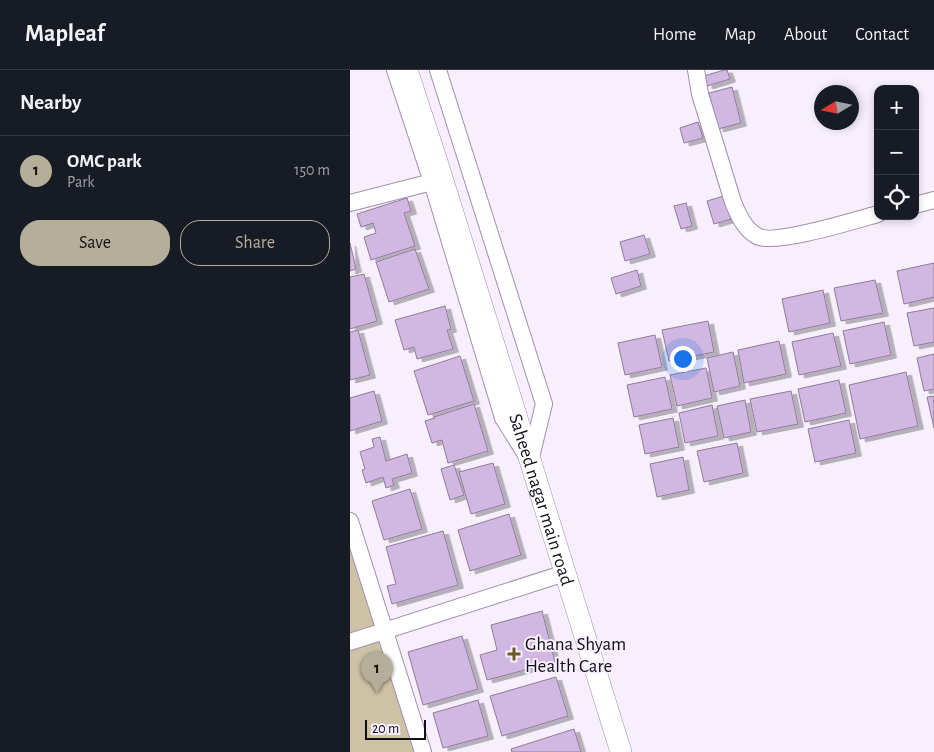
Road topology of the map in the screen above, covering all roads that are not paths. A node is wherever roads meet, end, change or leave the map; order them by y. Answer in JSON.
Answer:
{"nodes":[{"id":1,"x":395,"y":70,"type":"edge"},
{"id":2,"x":407,"y":70,"type":"edge"},
{"id":3,"x":438,"y":70,"type":"edge"},
{"id":4,"x":696,"y":70,"type":"edge"},
{"id":5,"x":432,"y":182,"type":"junction"},
{"id":6,"x":934,"y":200,"type":"edge"},
{"id":7,"x":350,"y":203,"type":"edge"},
{"id":8,"x":919,"y":204,"type":"edge"},
{"id":9,"x":874,"y":215,"type":"edge"},
{"id":10,"x":530,"y":460,"type":"junction"},
{"id":11,"x":350,"y":521,"type":"edge"},
{"id":12,"x":565,"y":573,"type":"junction"},
{"id":13,"x":386,"y":631,"type":"junction"},
{"id":14,"x":350,"y":642,"type":"edge"},
{"id":15,"x":423,"y":752,"type":"edge"},
{"id":16,"x":621,"y":752,"type":"edge"}],
"edges":[{"from":1,"to":5,"type":"street"},
{"from":2,"to":10,"type":"street","name":"Saheed nagar main road"},
{"from":3,"to":10,"type":"street"},
{"from":4,"to":9,"type":"street"},
{"from":5,"to":7,"type":"street"},
{"from":5,"to":10,"type":"street"},
{"from":6,"to":8,"type":"street"},
{"from":10,"to":12,"type":"street","name":"Saheed nagar main road"},
{"from":11,"to":13,"type":"street"},
{"from":12,"to":13,"type":"street"},
{"from":12,"to":16,"type":"street","name":"Saheed nagar main road"},
{"from":13,"to":14,"type":"street"},
{"from":13,"to":15,"type":"street"}]}
